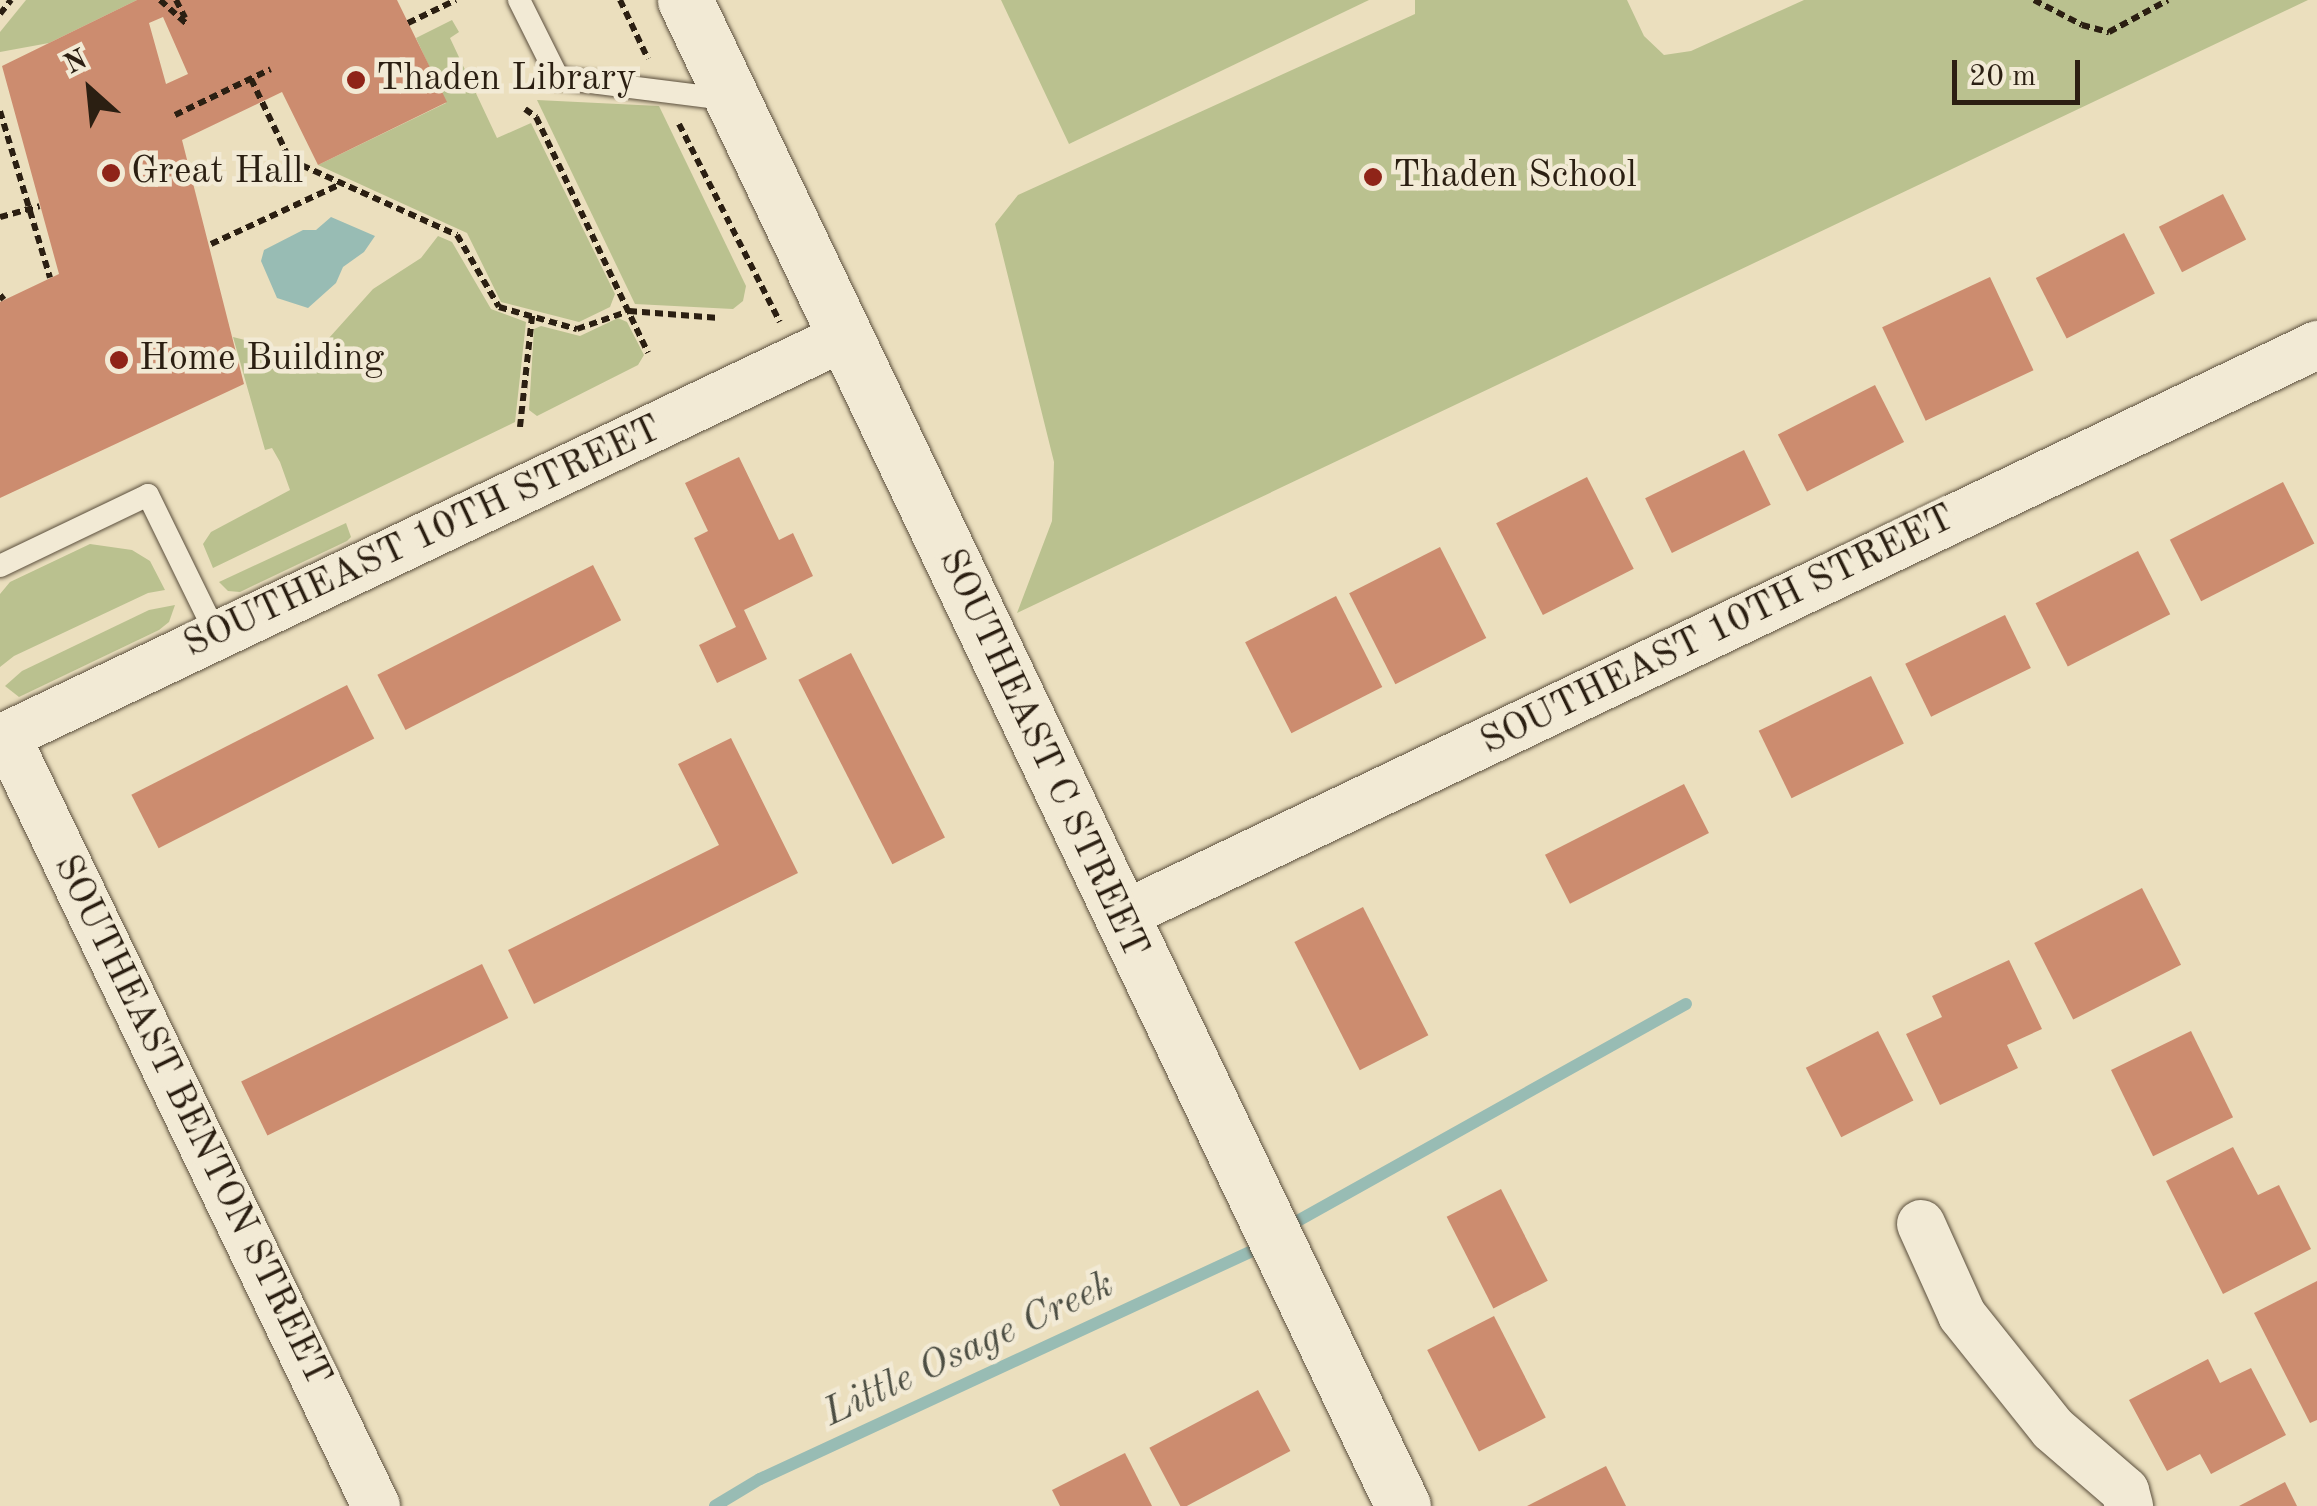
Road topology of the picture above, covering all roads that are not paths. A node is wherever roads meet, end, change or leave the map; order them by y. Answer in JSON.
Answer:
{"nodes":[{"id":1,"x":520,"y":0,"type":"edge"},
{"id":2,"x":685,"y":0,"type":"edge"},
{"id":3,"x":733,"y":100,"type":"junction"},
{"id":4,"x":846,"y":336,"type":"junction"},
{"id":5,"x":2317,"y":345,"type":"edge"},
{"id":6,"x":0,"y":566,"type":"edge"},
{"id":7,"x":217,"y":636,"type":"junction"},
{"id":8,"x":2,"y":733,"type":"edge"},
{"id":9,"x":1118,"y":917,"type":"junction"},
{"id":10,"x":1921,"y":1224,"type":"dead end"},
{"id":11,"x":1390,"y":1502,"type":"edge"},
{"id":12,"x":376,"y":1506,"type":"edge"},
{"id":13,"x":2129,"y":1506,"type":"edge"}],
"edges":[{"from":1,"to":3,"type":"lane"},
{"from":2,"to":3,"type":"street","name":"SOUTHEAST C STREET"},
{"from":3,"to":4,"type":"street","name":"SOUTHEAST C STREET"},
{"from":4,"to":7,"type":"street","name":"SOUTHEAST 10TH STREET"},
{"from":4,"to":9,"type":"street","name":"SOUTHEAST C STREET"},
{"from":5,"to":9,"type":"street","name":"SOUTHEAST 10TH STREET"},
{"from":6,"to":7,"type":"lane"},
{"from":7,"to":8,"type":"street","name":"SOUTHEAST 10TH STREET"},
{"from":8,"to":12,"type":"street","name":"SOUTHEAST BENTON STREET"},
{"from":9,"to":11,"type":"street","name":"SOUTHEAST C STREET"},
{"from":10,"to":13,"type":"street"}]}
